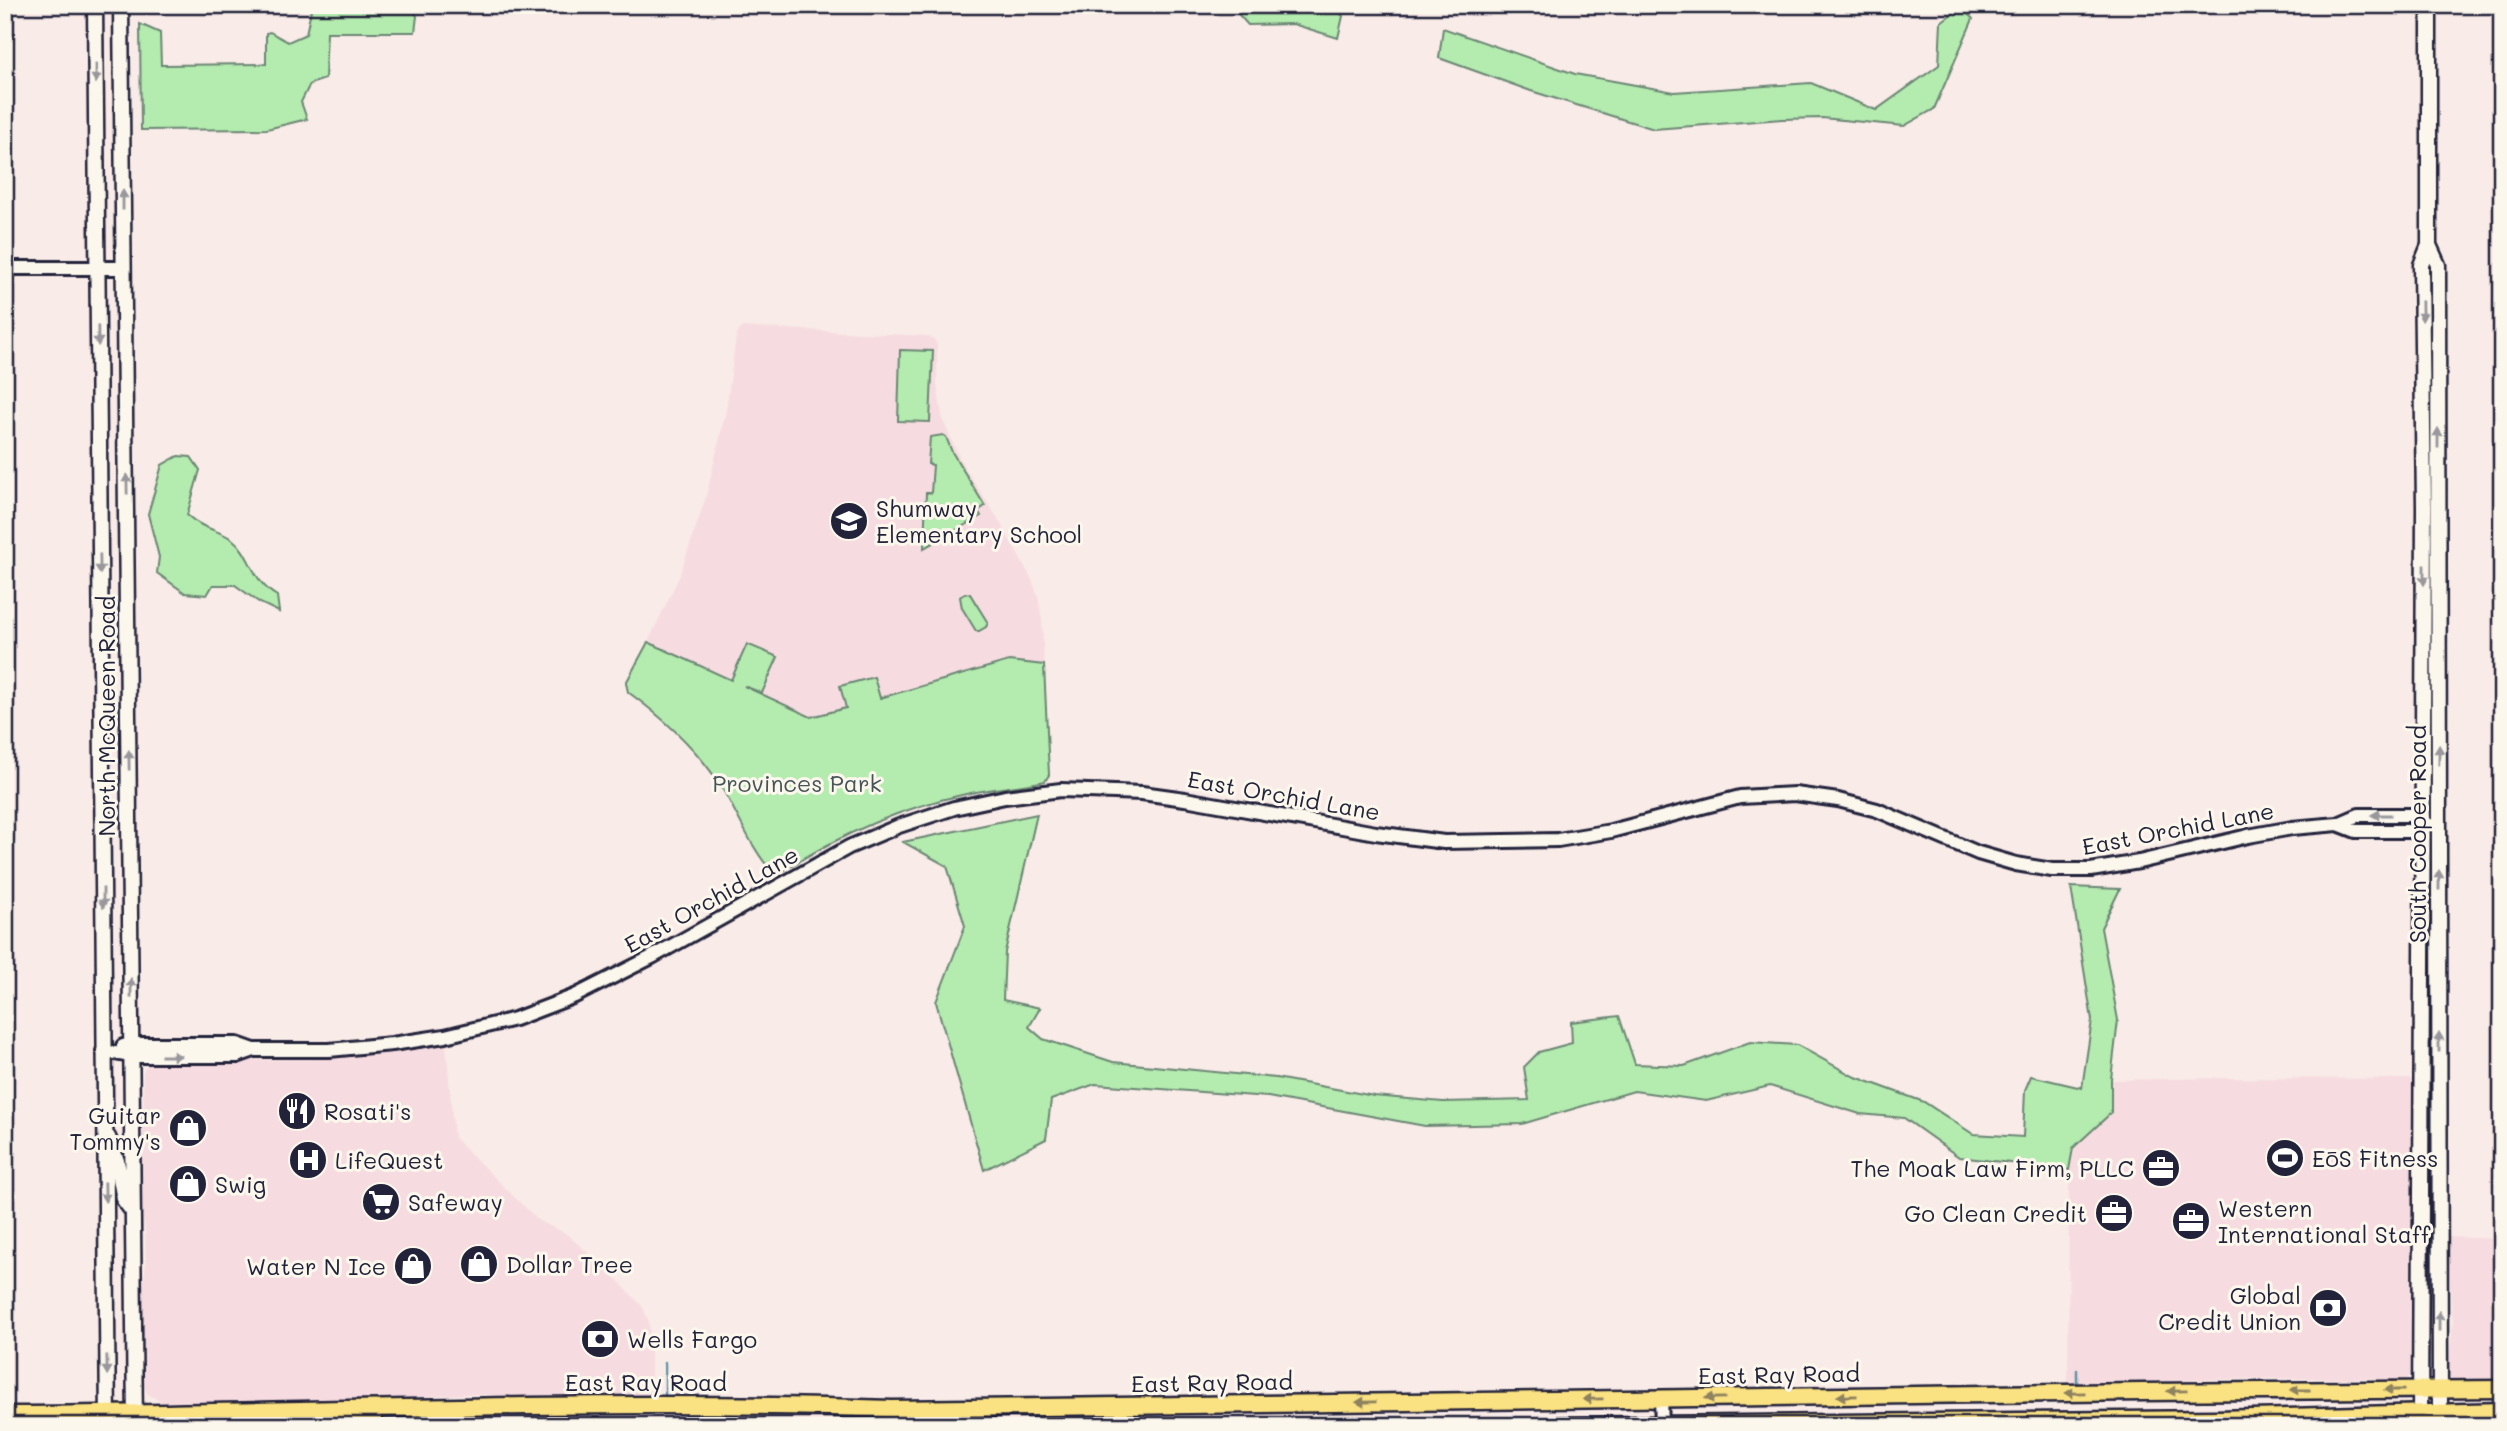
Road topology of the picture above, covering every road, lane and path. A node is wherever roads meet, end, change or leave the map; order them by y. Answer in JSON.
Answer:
{"nodes":[{"id":1,"x":95,"y":5,"type":"edge"},
{"id":2,"x":121,"y":5,"type":"edge"},
{"id":3,"x":2428,"y":5,"type":"edge"},
{"id":4,"x":5,"y":268,"type":"edge"},
{"id":5,"x":97,"y":268,"type":"junction"},
{"id":6,"x":124,"y":268,"type":"junction"},
{"id":7,"x":2431,"y":823,"type":"junction"},
{"id":8,"x":131,"y":1050,"type":"junction"},
{"id":9,"x":103,"y":1051,"type":"junction"},
{"id":10,"x":2422,"y":1110,"type":"junction"},
{"id":11,"x":2439,"y":1110,"type":"junction"},
{"id":12,"x":104,"y":1126,"type":"junction"},
{"id":13,"x":133,"y":1212,"type":"junction"},
{"id":14,"x":2420,"y":1390,"type":"junction"},
{"id":15,"x":2439,"y":1390,"type":"junction"},
{"id":16,"x":2502,"y":1390,"type":"edge"},
{"id":17,"x":2143,"y":1392,"type":"junction"},
{"id":18,"x":1661,"y":1398,"type":"junction"},
{"id":19,"x":411,"y":1406,"type":"junction"},
{"id":20,"x":2502,"y":1411,"type":"edge"},
{"id":21,"x":5,"y":1415,"type":"edge"},
{"id":22,"x":2142,"y":1419,"type":"junction"},
{"id":23,"x":2420,"y":1419,"type":"edge"},
{"id":24,"x":2440,"y":1419,"type":"edge"},
{"id":25,"x":108,"y":1420,"type":"edge"},
{"id":26,"x":135,"y":1420,"type":"edge"},
{"id":27,"x":1662,"y":1425,"type":"edge"},
{"id":28,"x":326,"y":1426,"type":"edge"},
{"id":29,"x":1555,"y":1426,"type":"edge"}],
"edges":[{"from":1,"to":5,"type":"main road","name":"North McQueen Road","one_way":true},
{"from":6,"to":2,"type":"main road","name":"North McQueen Road","one_way":true},
{"from":3,"to":7,"type":"main road","name":"South Cooper Road"},
{"from":4,"to":5,"type":"street"},
{"from":5,"to":6,"type":"street"},
{"from":5,"to":9,"type":"main road","name":"North McQueen Road","one_way":true},
{"from":8,"to":6,"type":"main road","name":"North McQueen Road","one_way":true},
{"from":7,"to":8,"type":"street","name":"East Orchid Lane"},
{"from":7,"to":10,"type":"main road","name":"South Cooper Road"},
{"from":11,"to":7,"type":"main road","name":"South Cooper Road","one_way":true},
{"from":8,"to":9,"type":"street","name":"East Orchid Lane"},
{"from":8,"to":13,"type":"main road","name":"North McQueen Road"},
{"from":9,"to":12,"type":"main road","name":"North McQueen Road"},
{"from":10,"to":11,"type":"main road"},
{"from":10,"to":14,"type":"main road","name":"South Cooper Road"},
{"from":15,"to":11,"type":"main road","name":"South Cooper Road","one_way":true},
{"from":12,"to":13,"type":"main road"},
{"from":12,"to":25,"type":"main road","name":"North McQueen Road","one_way":true},
{"from":13,"to":26,"type":"main road","name":"North McQueen Road"},
{"from":14,"to":15,"type":"main road","name":"East Ray Road"},
{"from":14,"to":17,"type":"main road","name":"East Ray Road","one_way":true},
{"from":14,"to":23,"type":"main road","name":"South Cooper Road"},
{"from":15,"to":16,"type":"main road","name":"East Ray Road"},
{"from":15,"to":24,"type":"main road","name":"South Cooper Road"},
{"from":17,"to":18,"type":"main road","name":"East Ray Road","one_way":true},
{"from":17,"to":22,"type":"main road"},
{"from":18,"to":19,"type":"main road","name":"East Ray Road","one_way":true},
{"from":18,"to":27,"type":"street"},
{"from":19,"to":26,"type":"main road","name":"East Ray Road"},
{"from":19,"to":28,"type":"main road"},
{"from":20,"to":24,"type":"main road"},
{"from":21,"to":25,"type":"main road","name":"East Ray Road"},
{"from":22,"to":23,"type":"main road"},
{"from":22,"to":27,"type":"main road"},
{"from":23,"to":24,"type":"main road"},
{"from":25,"to":26,"type":"main road","name":"East Ray Road"},
{"from":27,"to":29,"type":"main road"}]}
